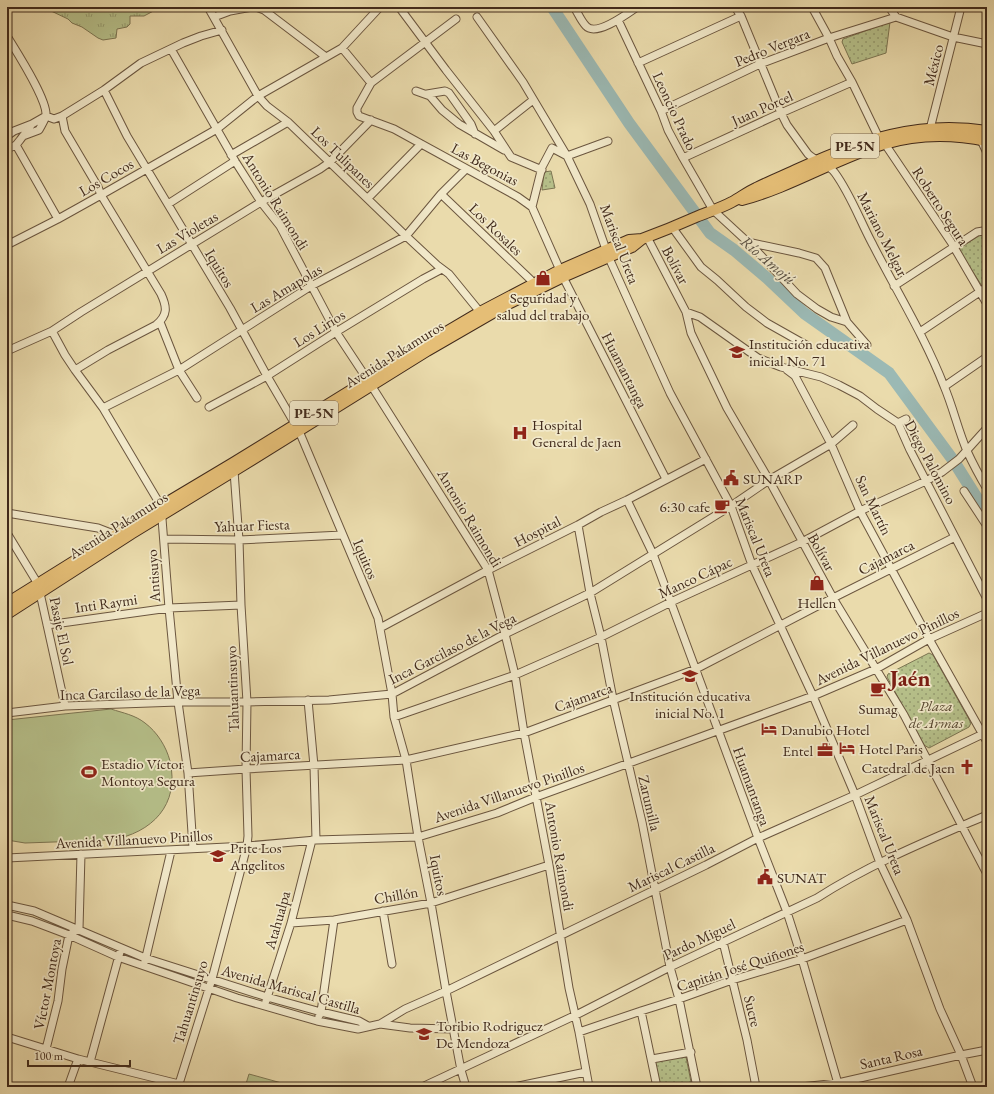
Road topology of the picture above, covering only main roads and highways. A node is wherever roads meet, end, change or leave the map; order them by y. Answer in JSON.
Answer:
{"nodes":[{"id":1,"x":987,"y":131,"type":"edge"},
{"id":2,"x":984,"y":140,"type":"edge"},
{"id":3,"x":882,"y":141,"type":"junction"},
{"id":4,"x":732,"y":202,"type":"junction"},
{"id":5,"x":561,"y":273,"type":"junction"},
{"id":6,"x":370,"y":382,"type":"junction"},
{"id":7,"x":298,"y":427,"type":"junction"},
{"id":8,"x":161,"y":510,"type":"junction"},
{"id":9,"x":39,"y":588,"type":"junction"},
{"id":10,"x":7,"y":603,"type":"edge"},
{"id":11,"x":7,"y":614,"type":"edge"}],
"edges":[{"from":1,"to":3,"type":"highway","number":"PE-5N"},
{"from":2,"to":3,"type":"highway","number":"PE-5N"},
{"from":3,"to":4,"type":"highway","number":"PE-5N"},
{"from":3,"to":4,"type":"highway","number":"PE-5N"},
{"from":4,"to":5,"type":"highway","name":"Avenida Pakamuros","number":"PE-5N"},
{"from":5,"to":6,"type":"highway","name":"Avenida Pakamuros","number":"PE-5N"},
{"from":5,"to":6,"type":"highway","name":"Avenida Pakamuros","number":"PE-5N"},
{"from":6,"to":7,"type":"highway","name":"Avenida Pakamuros","number":"PE-5N"},
{"from":7,"to":8,"type":"highway","name":"Avenida Pakamuros","number":"PE-5N"},
{"from":7,"to":8,"type":"highway","name":"Avenida Pakamuros","number":"PE-5N"},
{"from":8,"to":9,"type":"highway","name":"Avenida Pakamuros","number":"PE-5N"},
{"from":8,"to":9,"type":"highway","name":"Avenida Pakamuros","number":"PE-5N"},
{"from":9,"to":10,"type":"highway","name":"Avenida Pakamuros","number":"PE-5N"},
{"from":9,"to":11,"type":"highway","name":"Avenida Pakamuros","number":"PE-5N"}]}
